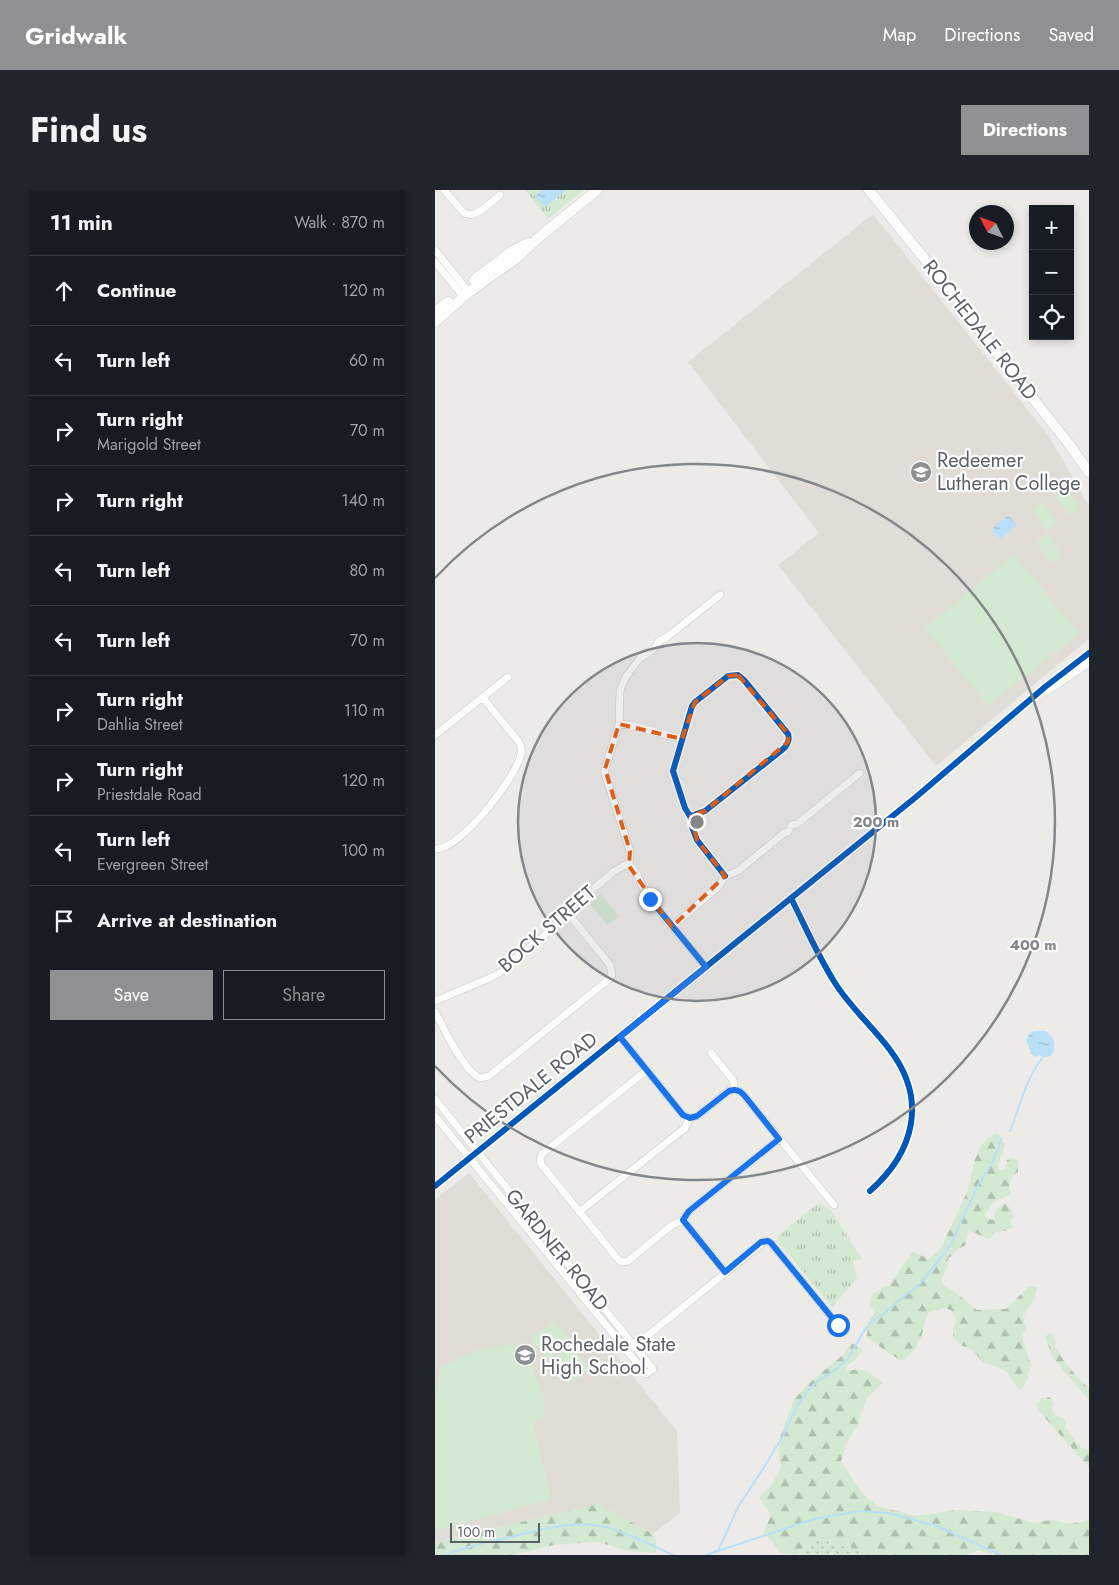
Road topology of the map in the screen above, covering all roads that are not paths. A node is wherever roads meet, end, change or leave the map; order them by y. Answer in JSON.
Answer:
{"nodes":[{"id":1,"x":444,"y":190,"type":"edge"},
{"id":2,"x":597,"y":190,"type":"edge"},
{"id":3,"x":869,"y":190,"type":"edge"},
{"id":4,"x":500,"y":196,"type":"dead end"},
{"id":5,"x":435,"y":250,"type":"edge"},
{"id":6,"x":435,"y":262,"type":"edge"},
{"id":7,"x":464,"y":292,"type":"junction"},
{"id":8,"x":435,"y":312,"type":"edge"},
{"id":9,"x":435,"y":322,"type":"edge"},
{"id":10,"x":1089,"y":472,"type":"edge"},
{"id":11,"x":720,"y":595,"type":"dead end"},
{"id":12,"x":1089,"y":652,"type":"edge"},
{"id":13,"x":1089,"y":663,"type":"edge"},
{"id":14,"x":508,"y":676,"type":"dead end"},
{"id":15,"x":482,"y":697,"type":"junction"},
{"id":16,"x":1019,"y":710,"type":"junction"},
{"id":17,"x":619,"y":724,"type":"junction"},
{"id":18,"x":435,"y":735,"type":"edge"},
{"id":19,"x":682,"y":739,"type":"junction"},
{"id":20,"x":860,"y":773,"type":"dead end"},
{"id":21,"x":691,"y":816,"type":"junction"},
{"id":22,"x":435,"y":849,"type":"edge"},
{"id":23,"x":629,"y":866,"type":"junction"},
{"id":24,"x":725,"y":876,"type":"junction"},
{"id":25,"x":791,"y":898,"type":"junction"},
{"id":26,"x":567,"y":912,"type":"junction"},
{"id":27,"x":673,"y":926,"type":"junction"},
{"id":28,"x":706,"y":967,"type":"junction"},
{"id":29,"x":435,"y":1001,"type":"edge"},
{"id":30,"x":435,"y":1012,"type":"edge"},
{"id":31,"x":620,"y":1037,"type":"junction"},
{"id":32,"x":711,"y":1052,"type":"dead end"},
{"id":33,"x":647,"y":1070,"type":"junction"},
{"id":34,"x":735,"y":1089,"type":"junction"},
{"id":35,"x":435,"y":1099,"type":"edge"},
{"id":36,"x":435,"y":1116,"type":"edge"},
{"id":37,"x":690,"y":1118,"type":"junction"},
{"id":38,"x":779,"y":1139,"type":"junction"},
{"id":39,"x":479,"y":1151,"type":"junction"},
{"id":40,"x":470,"y":1158,"type":"junction"},
{"id":41,"x":435,"y":1186,"type":"edge"},
{"id":42,"x":870,"y":1192,"type":"dead end"},
{"id":43,"x":834,"y":1205,"type":"dead end"},
{"id":44,"x":579,"y":1212,"type":"junction"},
{"id":45,"x":683,"y":1220,"type":"junction"},
{"id":46,"x":725,"y":1272,"type":"junction"},
{"id":47,"x":845,"y":1331,"type":"dead end"},
{"id":48,"x":631,"y":1349,"type":"junction"}],
"edges":[{"from":1,"to":4,"type":"street"},
{"from":2,"to":7,"type":"main road"},
{"from":3,"to":10,"type":"main road","name":"ROCHEDALE ROAD"},
{"from":5,"to":7,"type":"street"},
{"from":6,"to":7,"type":"street"},
{"from":7,"to":8,"type":"main road"},
{"from":7,"to":9,"type":"main road"},
{"from":11,"to":17,"type":"street"},
{"from":12,"to":16,"type":"street","name":"PRIESTDALE ROAD"},
{"from":13,"to":16,"type":"street","name":"PRIESTDALE ROAD"},
{"from":14,"to":15,"type":"street"},
{"from":15,"to":18,"type":"street"},
{"from":15,"to":22,"type":"street"},
{"from":16,"to":25,"type":"street","name":"PRIESTDALE ROAD"},
{"from":17,"to":19,"type":"street"},
{"from":17,"to":23,"type":"street"},
{"from":19,"to":21,"type":"street"},
{"from":19,"to":21,"type":"street"},
{"from":20,"to":24,"type":"street"},
{"from":21,"to":24,"type":"street"},
{"from":23,"to":26,"type":"street","name":"BOCK STREET"},
{"from":23,"to":27,"type":"street"},
{"from":24,"to":27,"type":"street"},
{"from":25,"to":28,"type":"street","name":"PRIESTDALE ROAD"},
{"from":25,"to":42,"type":"street"},
{"from":26,"to":29,"type":"street","name":"BOCK STREET"},
{"from":26,"to":30,"type":"street"},
{"from":27,"to":28,"type":"street"},
{"from":28,"to":31,"type":"street","name":"PRIESTDALE ROAD"},
{"from":31,"to":33,"type":"street"},
{"from":31,"to":39,"type":"street","name":"PRIESTDALE ROAD"},
{"from":32,"to":34,"type":"street"},
{"from":33,"to":37,"type":"street"},
{"from":33,"to":44,"type":"street"},
{"from":34,"to":37,"type":"street"},
{"from":34,"to":38,"type":"street"},
{"from":35,"to":39,"type":"street","name":"GARDNER ROAD"},
{"from":36,"to":40,"type":"street","name":"GARDNER ROAD"},
{"from":37,"to":44,"type":"street"},
{"from":38,"to":43,"type":"street"},
{"from":38,"to":45,"type":"street"},
{"from":39,"to":40,"type":"street","name":"PRIESTDALE ROAD"},
{"from":39,"to":48,"type":"street","name":"GARDNER ROAD"},
{"from":40,"to":41,"type":"street","name":"PRIESTDALE ROAD"},
{"from":40,"to":48,"type":"street","name":"GARDNER ROAD"},
{"from":44,"to":45,"type":"street"},
{"from":45,"to":46,"type":"street"},
{"from":46,"to":47,"type":"street"},
{"from":46,"to":48,"type":"street"}]}
